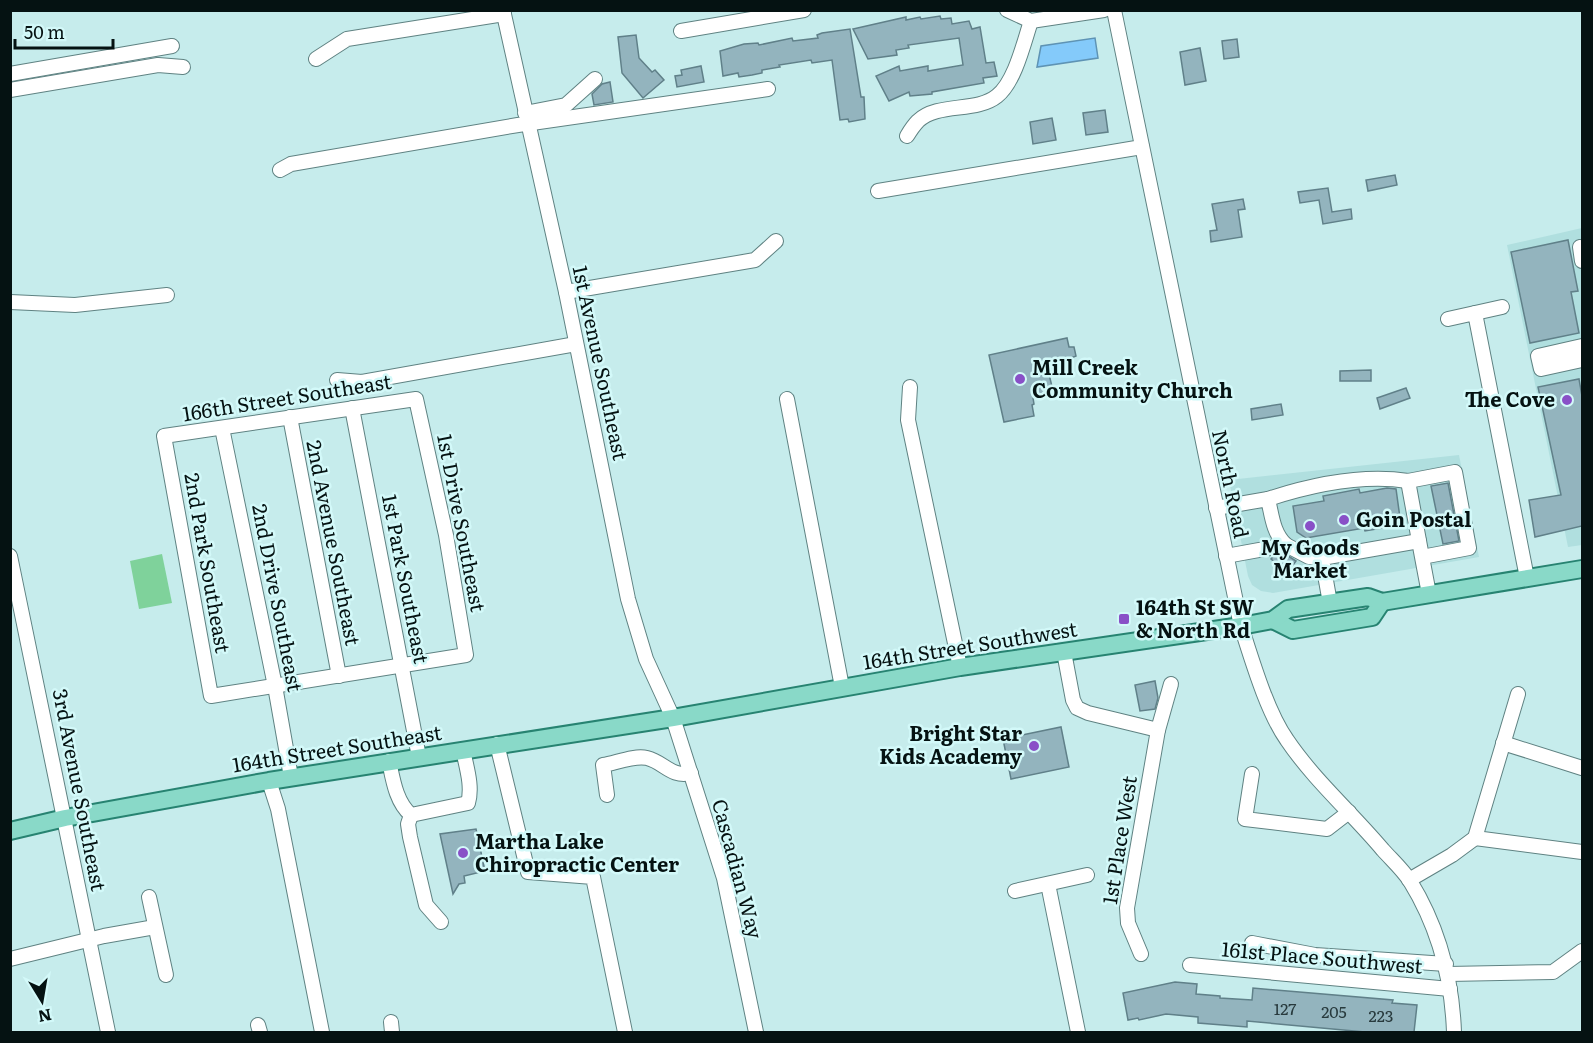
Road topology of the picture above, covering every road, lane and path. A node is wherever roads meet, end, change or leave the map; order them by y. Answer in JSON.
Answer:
{"nodes":[{"id":1,"x":804,"y":10,"type":"edge"},
{"id":2,"x":1007,"y":10,"type":"edge"},
{"id":3,"x":1104,"y":10,"type":"edge"},
{"id":4,"x":1114,"y":10,"type":"edge"},
{"id":5,"x":503,"y":12,"type":"edge"},
{"id":6,"x":1031,"y":21,"type":"junction"},
{"id":7,"x":681,"y":31,"type":"dead end"},
{"id":8,"x":172,"y":46,"type":"dead end"},
{"id":9,"x":316,"y":58,"type":"dead end"},
{"id":10,"x":183,"y":67,"type":"dead end"},
{"id":11,"x":10,"y":75,"type":"edge"},
{"id":12,"x":595,"y":79,"type":"dead end"},
{"id":13,"x":768,"y":89,"type":"dead end"},
{"id":14,"x":10,"y":90,"type":"edge"},
{"id":15,"x":527,"y":119,"type":"junction"},
{"id":16,"x":907,"y":136,"type":"dead end"},
{"id":17,"x":1142,"y":147,"type":"junction"},
{"id":18,"x":280,"y":170,"type":"dead end"},
{"id":19,"x":879,"y":191,"type":"dead end"},
{"id":20,"x":776,"y":241,"type":"dead end"},
{"id":21,"x":566,"y":292,"type":"junction"},
{"id":22,"x":167,"y":295,"type":"dead end"},
{"id":23,"x":10,"y":302,"type":"edge"},
{"id":24,"x":1503,"y":307,"type":"dead end"},
{"id":25,"x":1475,"y":313,"type":"junction"},
{"id":26,"x":1448,"y":319,"type":"dead end"},
{"id":27,"x":576,"y":344,"type":"junction"},
{"id":28,"x":1582,"y":346,"type":"edge"},
{"id":29,"x":1582,"y":360,"type":"edge"},
{"id":30,"x":337,"y":380,"type":"dead end"},
{"id":31,"x":910,"y":387,"type":"dead end"},
{"id":32,"x":416,"y":399,"type":"joint"},
{"id":33,"x":787,"y":399,"type":"dead end"},
{"id":34,"x":352,"y":408,"type":"junction"},
{"id":35,"x":290,"y":417,"type":"junction"},
{"id":36,"x":222,"y":428,"type":"junction"},
{"id":37,"x":164,"y":436,"type":"joint"},
{"id":38,"x":1408,"y":481,"type":"junction"},
{"id":39,"x":1268,"y":499,"type":"junction"},
{"id":40,"x":1216,"y":508,"type":"junction"},
{"id":41,"x":1419,"y":541,"type":"junction"},
{"id":42,"x":1286,"y":545,"type":"junction"},
{"id":43,"x":10,"y":556,"type":"edge"},
{"id":44,"x":1226,"y":556,"type":"junction"},
{"id":45,"x":1422,"y":557,"type":"junction"},
{"id":46,"x":1322,"y":558,"type":"junction"},
{"id":47,"x":1582,"y":569,"type":"edge"},
{"id":48,"x":1527,"y":578,"type":"junction"},
{"id":49,"x":1429,"y":594,"type":"junction"},
{"id":50,"x":1382,"y":602,"type":"junction"},
{"id":51,"x":1330,"y":603,"type":"junction"},
{"id":52,"x":1274,"y":620,"type":"junction"},
{"id":53,"x":1241,"y":626,"type":"junction"},
{"id":54,"x":1064,"y":652,"type":"junction"},
{"id":55,"x":403,"y":666,"type":"junction"},
{"id":56,"x":960,"y":667,"type":"junction"},
{"id":57,"x":339,"y":676,"type":"junction"},
{"id":58,"x":1171,"y":684,"type":"dead end"},
{"id":59,"x":275,"y":686,"type":"junction"},
{"id":60,"x":842,"y":687,"type":"junction"},
{"id":61,"x":1518,"y":694,"type":"dead end"},
{"id":62,"x":673,"y":718,"type":"junction"},
{"id":63,"x":1158,"y":730,"type":"junction"},
{"id":64,"x":1503,"y":743,"type":"junction"},
{"id":65,"x":497,"y":744,"type":"junction"},
{"id":66,"x":463,"y":750,"type":"junction"},
{"id":67,"x":419,"y":757,"type":"junction"},
{"id":68,"x":389,"y":762,"type":"junction"},
{"id":69,"x":1582,"y":768,"type":"edge"},
{"id":70,"x":691,"y":773,"type":"junction"},
{"id":71,"x":1252,"y":774,"type":"dead end"},
{"id":72,"x":291,"y":777,"type":"junction"},
{"id":73,"x":269,"y":781,"type":"junction"},
{"id":74,"x":607,"y":795,"type":"dead end"},
{"id":75,"x":1349,"y":812,"type":"junction"},
{"id":76,"x":411,"y":815,"type":"junction"},
{"id":77,"x":65,"y":818,"type":"junction"},
{"id":78,"x":10,"y":831,"type":"edge"},
{"id":79,"x":1475,"y":838,"type":"junction"},
{"id":80,"x":1582,"y":852,"type":"edge"},
{"id":81,"x":1087,"y":875,"type":"dead end"},
{"id":82,"x":1409,"y":880,"type":"junction"},
{"id":83,"x":1048,"y":884,"type":"junction"},
{"id":84,"x":1015,"y":891,"type":"dead end"},
{"id":85,"x":149,"y":897,"type":"dead end"},
{"id":86,"x":441,"y":922,"type":"dead end"},
{"id":87,"x":155,"y":927,"type":"junction"},
{"id":88,"x":89,"y":940,"type":"junction"},
{"id":89,"x":1252,"y":943,"type":"dead end"},
{"id":90,"x":1582,"y":951,"type":"edge"},
{"id":91,"x":1142,"y":954,"type":"dead end"},
{"id":92,"x":10,"y":959,"type":"edge"},
{"id":93,"x":1190,"y":965,"type":"dead end"},
{"id":94,"x":1447,"y":969,"type":"junction"},
{"id":95,"x":166,"y":975,"type":"dead end"},
{"id":96,"x":1450,"y":989,"type":"junction"},
{"id":97,"x":108,"y":1032,"type":"edge"},
{"id":98,"x":322,"y":1032,"type":"edge"},
{"id":99,"x":625,"y":1032,"type":"edge"},
{"id":100,"x":756,"y":1032,"type":"edge"},
{"id":101,"x":1078,"y":1032,"type":"edge"},
{"id":102,"x":1454,"y":1032,"type":"edge"}],
"edges":[{"from":1,"to":7,"type":"street"},
{"from":2,"to":6,"type":"street"},
{"from":3,"to":6,"type":"street"},
{"from":4,"to":17,"type":"street","name":"North Road"},
{"from":5,"to":9,"type":"street"},
{"from":5,"to":15,"type":"street","name":"1st Avenue Southeast"},
{"from":6,"to":16,"type":"street"},
{"from":8,"to":11,"type":"street"},
{"from":10,"to":14,"type":"street"},
{"from":12,"to":15,"type":"street"},
{"from":13,"to":15,"type":"street"},
{"from":15,"to":18,"type":"street"},
{"from":15,"to":21,"type":"street","name":"1st Avenue Southeast"},
{"from":17,"to":19,"type":"street"},
{"from":17,"to":40,"type":"street","name":"North Road"},
{"from":20,"to":21,"type":"street"},
{"from":21,"to":27,"type":"street","name":"1st Avenue Southeast"},
{"from":22,"to":23,"type":"street"},
{"from":24,"to":25,"type":"street"},
{"from":25,"to":26,"type":"street"},
{"from":25,"to":48,"type":"street"},
{"from":27,"to":30,"type":"street"},
{"from":27,"to":62,"type":"street","name":"1st Avenue Southeast"},
{"from":28,"to":29,"type":"street"},
{"from":31,"to":56,"type":"street"},
{"from":32,"to":34,"type":"street","name":"166th Street Southeast"},
{"from":32,"to":55,"type":"street","name":"1st Drive Southeast"},
{"from":33,"to":60,"type":"street"},
{"from":34,"to":35,"type":"street","name":"166th Street Southeast"},
{"from":34,"to":55,"type":"street","name":"1st Park Southeast"},
{"from":35,"to":36,"type":"street","name":"166th Street Southeast"},
{"from":35,"to":57,"type":"street","name":"2nd Avenue Southeast"},
{"from":36,"to":37,"type":"street","name":"166th Street Southeast"},
{"from":36,"to":59,"type":"street","name":"2nd Drive Southeast"},
{"from":37,"to":59,"type":"street","name":"2nd Park Southeast"},
{"from":38,"to":39,"type":"street"},
{"from":38,"to":41,"type":"street"},
{"from":38,"to":45,"type":"street"},
{"from":39,"to":40,"type":"street"},
{"from":39,"to":42,"type":"street"},
{"from":40,"to":44,"type":"street","name":"North Road"},
{"from":41,"to":45,"type":"street"},
{"from":41,"to":46,"type":"street"},
{"from":42,"to":44,"type":"street"},
{"from":42,"to":46,"type":"street"},
{"from":43,"to":77,"type":"street","name":"3rd Avenue Southeast"},
{"from":44,"to":53,"type":"street","name":"North Road"},
{"from":45,"to":49,"type":"street"},
{"from":46,"to":51,"type":"street"},
{"from":47,"to":48,"type":"main road","name":"164th Street Southwest"},
{"from":48,"to":49,"type":"main road","name":"164th Street Southwest"},
{"from":49,"to":50,"type":"main road","name":"164th Street Southwest"},
{"from":50,"to":51,"type":"main road","name":"164th Street Southwest"},
{"from":50,"to":52,"type":"main road","name":"164th Street Southwest"},
{"from":51,"to":52,"type":"main road","name":"164th Street Southwest"},
{"from":52,"to":53,"type":"main road","name":"164th Street Southwest"},
{"from":53,"to":54,"type":"main road","name":"164th Street Southwest"},
{"from":53,"to":75,"type":"street","name":"North Road"},
{"from":54,"to":56,"type":"main road","name":"164th Street Southwest"},
{"from":54,"to":63,"type":"street"},
{"from":55,"to":57,"type":"street"},
{"from":55,"to":67,"type":"street","name":"1st Park Southeast"},
{"from":56,"to":60,"type":"main road","name":"164th Street Southwest"},
{"from":57,"to":59,"type":"street"},
{"from":58,"to":63,"type":"street","name":"1st Place West"},
{"from":59,"to":72,"type":"street","name":"2nd Drive Southeast"},
{"from":60,"to":62,"type":"main road","name":"164th Street Southwest"},
{"from":61,"to":64,"type":"street"},
{"from":62,"to":65,"type":"main road","name":"164th Street Southeast"},
{"from":62,"to":70,"type":"street","name":"Cascadian Way"},
{"from":63,"to":91,"type":"street","name":"1st Place West"},
{"from":64,"to":69,"type":"street"},
{"from":64,"to":79,"type":"street"},
{"from":65,"to":66,"type":"main road","name":"164th Street Southeast"},
{"from":65,"to":99,"type":"street"},
{"from":66,"to":67,"type":"main road","name":"164th Street Southeast"},
{"from":66,"to":76,"type":"street"},
{"from":67,"to":68,"type":"main road","name":"164th Street Southeast"},
{"from":68,"to":72,"type":"main road","name":"164th Street Southeast"},
{"from":68,"to":76,"type":"street"},
{"from":70,"to":74,"type":"street"},
{"from":70,"to":100,"type":"street","name":"Cascadian Way"},
{"from":71,"to":75,"type":"street"},
{"from":72,"to":73,"type":"main road","name":"164th Street Southeast"},
{"from":73,"to":77,"type":"main road","name":"164th Street Southeast"},
{"from":73,"to":98,"type":"street"},
{"from":75,"to":82,"type":"street","name":"North Road"},
{"from":76,"to":86,"type":"street"},
{"from":77,"to":78,"type":"main road","name":"164th Street Southeast"},
{"from":77,"to":88,"type":"street","name":"3rd Avenue Southeast"},
{"from":79,"to":80,"type":"street"},
{"from":79,"to":82,"type":"street"},
{"from":81,"to":83,"type":"street"},
{"from":82,"to":94,"type":"street","name":"North Road"},
{"from":83,"to":84,"type":"street"},
{"from":83,"to":101,"type":"street"},
{"from":85,"to":87,"type":"street"},
{"from":87,"to":88,"type":"street"},
{"from":87,"to":95,"type":"street"},
{"from":88,"to":92,"type":"street"},
{"from":88,"to":97,"type":"street","name":"3rd Avenue Southeast"},
{"from":89,"to":94,"type":"street"},
{"from":90,"to":94,"type":"street"},
{"from":93,"to":96,"type":"street","name":"161st Place Southwest"},
{"from":94,"to":96,"type":"street","name":"North Road"},
{"from":96,"to":102,"type":"street","name":"North Road"}]}
